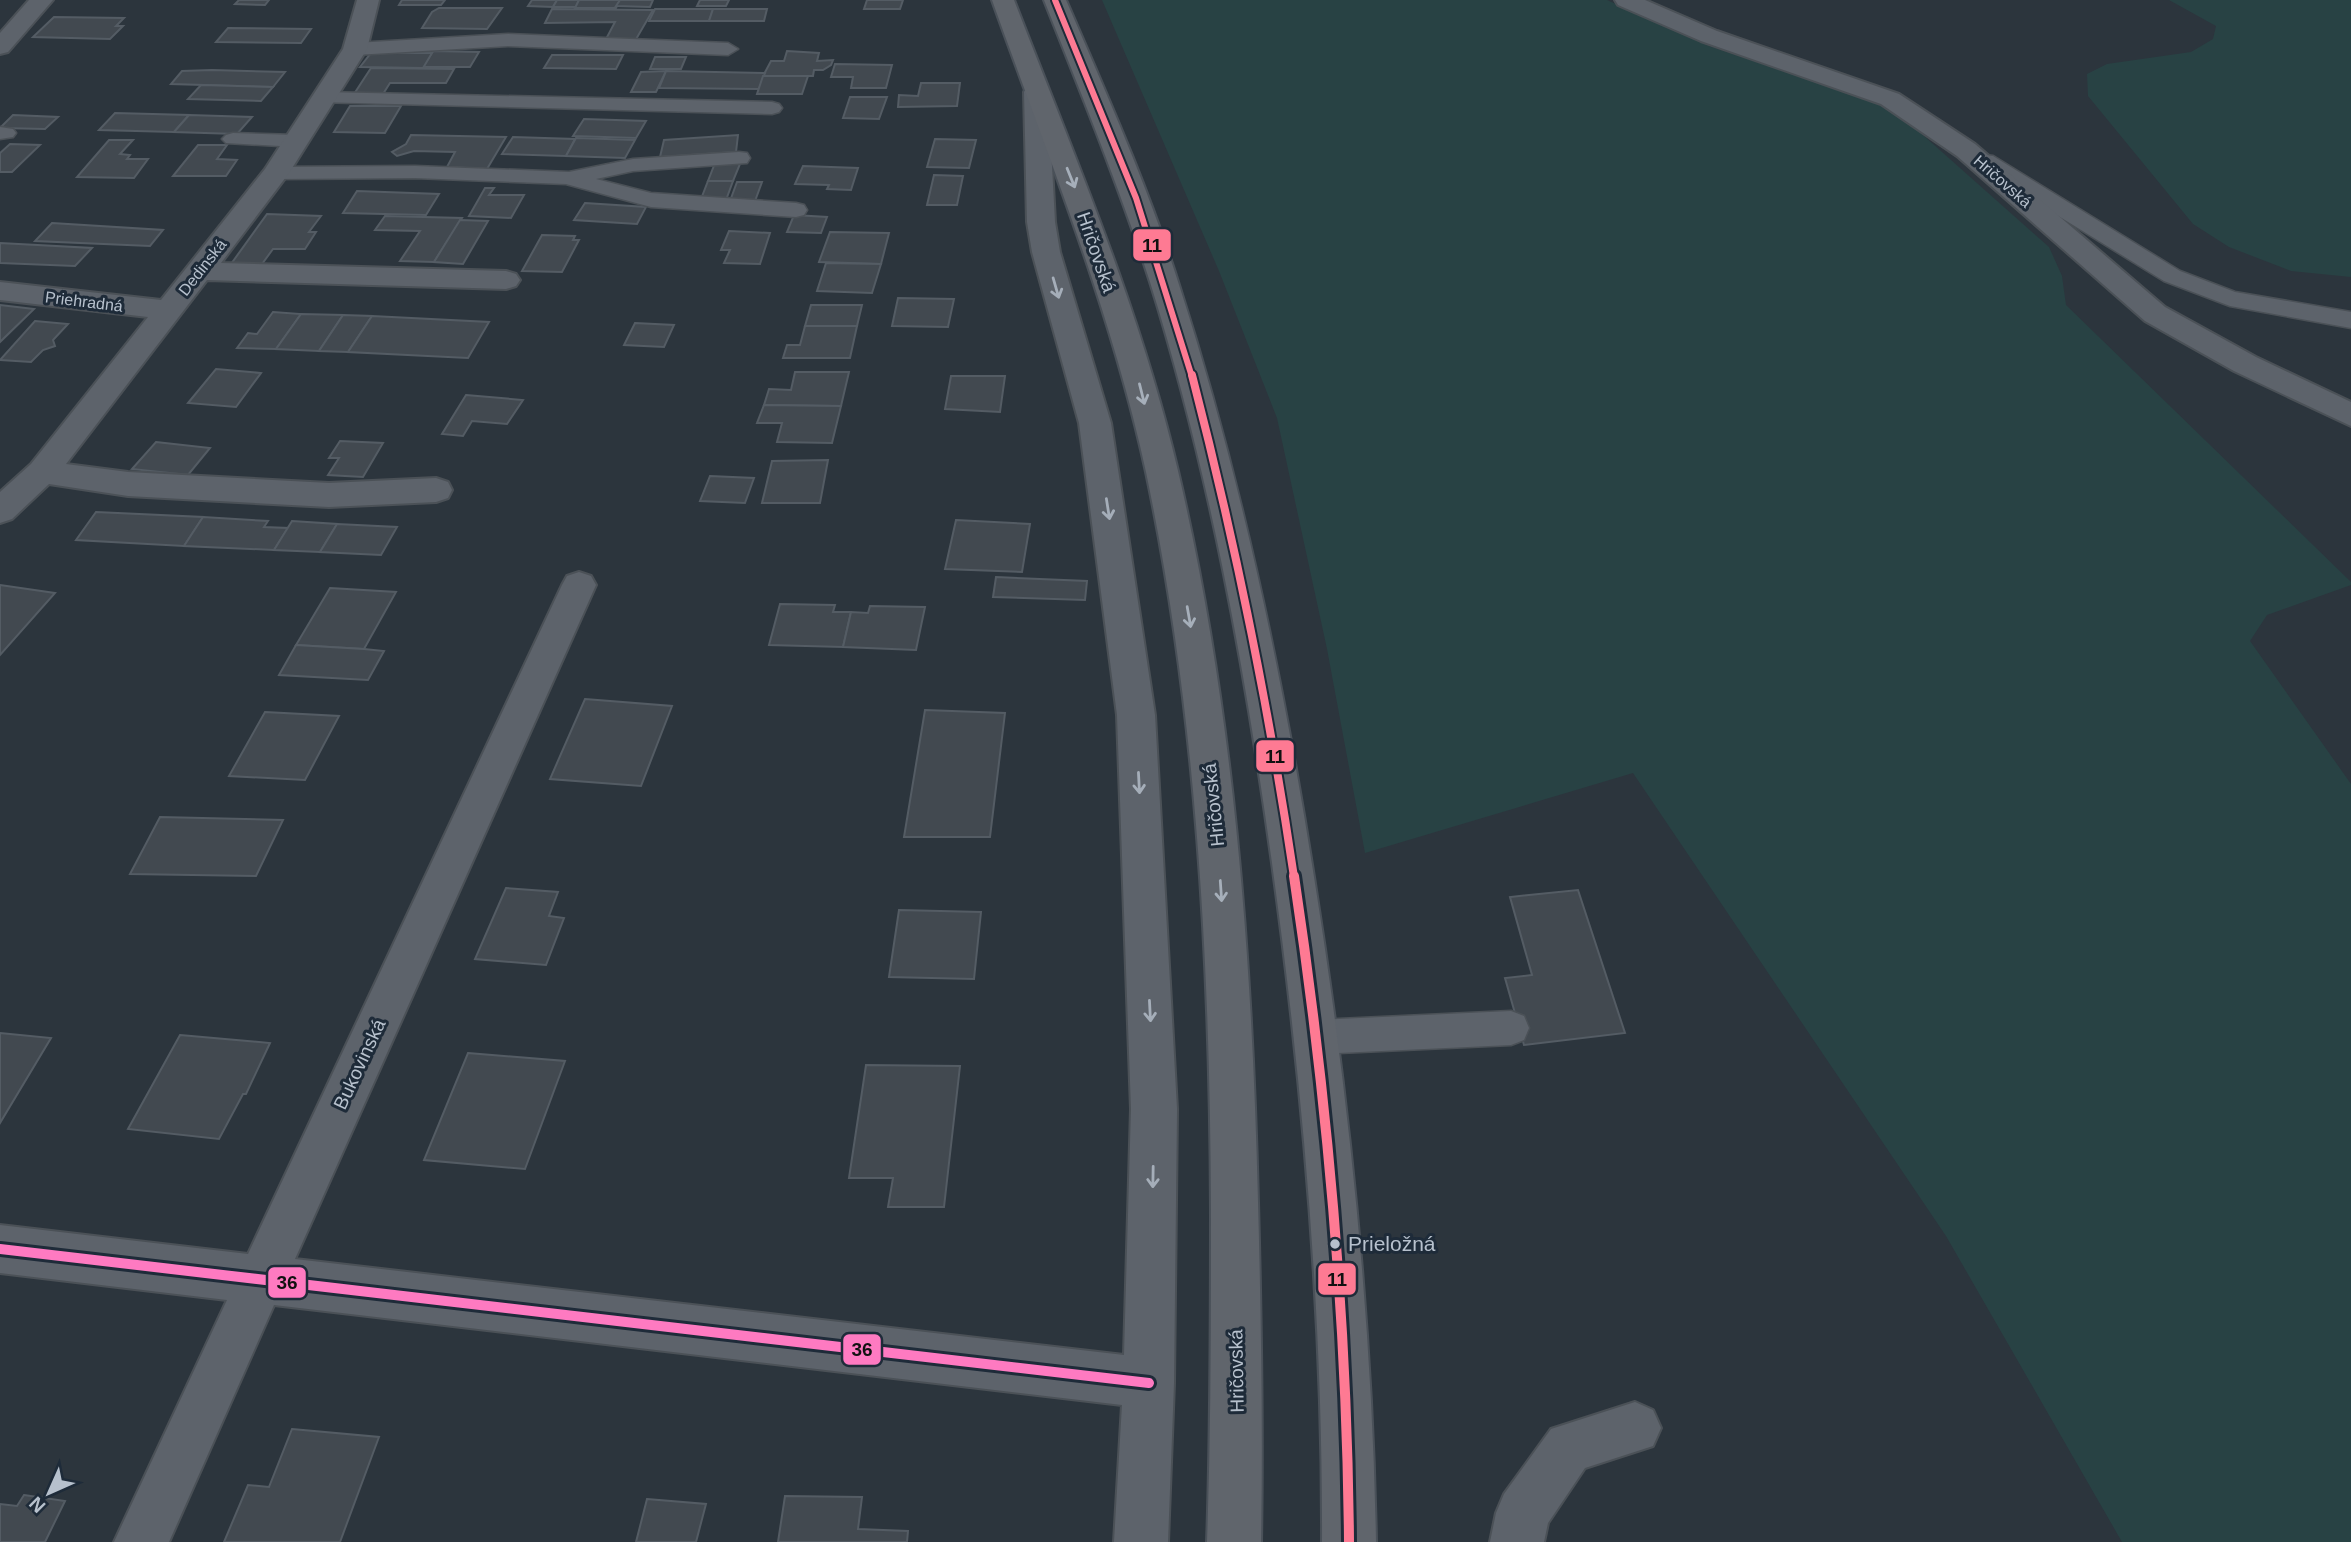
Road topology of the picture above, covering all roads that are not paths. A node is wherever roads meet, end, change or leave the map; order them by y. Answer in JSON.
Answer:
{"nodes":[{"id":1,"x":42,"y":0,"type":"edge"},
{"id":2,"x":368,"y":0,"type":"edge"},
{"id":3,"x":1003,"y":0,"type":"edge"},
{"id":4,"x":1055,"y":0,"type":"edge"},
{"id":5,"x":1626,"y":0,"type":"edge"},
{"id":6,"x":0,"y":47,"type":"edge"},
{"id":7,"x":355,"y":49,"type":"junction"},
{"id":8,"x":728,"y":49,"type":"dead end"},
{"id":9,"x":1037,"y":92,"type":"junction"},
{"id":10,"x":324,"y":98,"type":"junction"},
{"id":11,"x":772,"y":108,"type":"dead end"},
{"id":12,"x":233,"y":139,"type":"dead end"},
{"id":13,"x":297,"y":141,"type":"junction"},
{"id":14,"x":1966,"y":150,"type":"junction"},
{"id":15,"x":739,"y":158,"type":"dead end"},
{"id":16,"x":276,"y":173,"type":"junction"},
{"id":17,"x":566,"y":178,"type":"junction"},
{"id":18,"x":796,"y":210,"type":"dead end"},
{"id":19,"x":200,"y":271,"type":"junction"},
{"id":20,"x":506,"y":280,"type":"dead end"},
{"id":21,"x":0,"y":291,"type":"edge"},
{"id":22,"x":168,"y":310,"type":"junction"},
{"id":23,"x":2351,"y":320,"type":"edge"},
{"id":24,"x":2351,"y":415,"type":"edge"},
{"id":25,"x":42,"y":472,"type":"junction"},
{"id":26,"x":436,"y":490,"type":"dead end"},
{"id":27,"x":0,"y":511,"type":"edge"},
{"id":28,"x":579,"y":585,"type":"dead end"},
{"id":29,"x":1511,"y":1028,"type":"dead end"},
{"id":30,"x":1317,"y":1037,"type":"junction"},
{"id":31,"x":0,"y":1249,"type":"edge"},
{"id":32,"x":260,"y":1280,"type":"junction"},
{"id":33,"x":1149,"y":1383,"type":"junction"},
{"id":34,"x":1635,"y":1429,"type":"dead end"},
{"id":35,"x":141,"y":1542,"type":"edge"},
{"id":36,"x":1141,"y":1542,"type":"edge"},
{"id":37,"x":1234,"y":1542,"type":"edge"},
{"id":38,"x":1349,"y":1542,"type":"edge"},
{"id":39,"x":1517,"y":1542,"type":"edge"}],
"edges":[{"from":1,"to":6,"type":"street"},
{"from":2,"to":7,"type":"street","name":"Dedinská"},
{"from":3,"to":9,"type":"main road","name":"Hričovská"},
{"from":4,"to":30,"type":"main road"},
{"from":5,"to":14,"type":"street","name":"Hričovská"},
{"from":7,"to":8,"type":"lane"},
{"from":7,"to":10,"type":"street","name":"Dedinská"},
{"from":9,"to":33,"type":"street","name":"Hričovská","one_way":true},
{"from":9,"to":37,"type":"main road","name":"Hričovská","one_way":true},
{"from":10,"to":11,"type":"lane"},
{"from":10,"to":13,"type":"street","name":"Dedinská"},
{"from":12,"to":13,"type":"lane"},
{"from":13,"to":16,"type":"street","name":"Dedinská"},
{"from":14,"to":23,"type":"lane"},
{"from":14,"to":24,"type":"street","name":"Hričovská"},
{"from":15,"to":17,"type":"lane"},
{"from":16,"to":17,"type":"lane"},
{"from":16,"to":19,"type":"street","name":"Dedinská"},
{"from":17,"to":18,"type":"lane"},
{"from":19,"to":20,"type":"street"},
{"from":19,"to":22,"type":"street","name":"Dedinská"},
{"from":21,"to":22,"type":"street","name":"Priehradná"},
{"from":22,"to":25,"type":"street","name":"Dedinská"},
{"from":25,"to":26,"type":"street"},
{"from":25,"to":27,"type":"street","name":"Dedinská"},
{"from":28,"to":32,"type":"street","name":"Bukovinská"},
{"from":29,"to":30,"type":"lane"},
{"from":30,"to":38,"type":"main road"},
{"from":31,"to":32,"type":"street"},
{"from":32,"to":33,"type":"street"},
{"from":32,"to":35,"type":"street","name":"Bukovinská"},
{"from":33,"to":36,"type":"street","name":"Hričovská"},
{"from":34,"to":39,"type":"street"}]}
